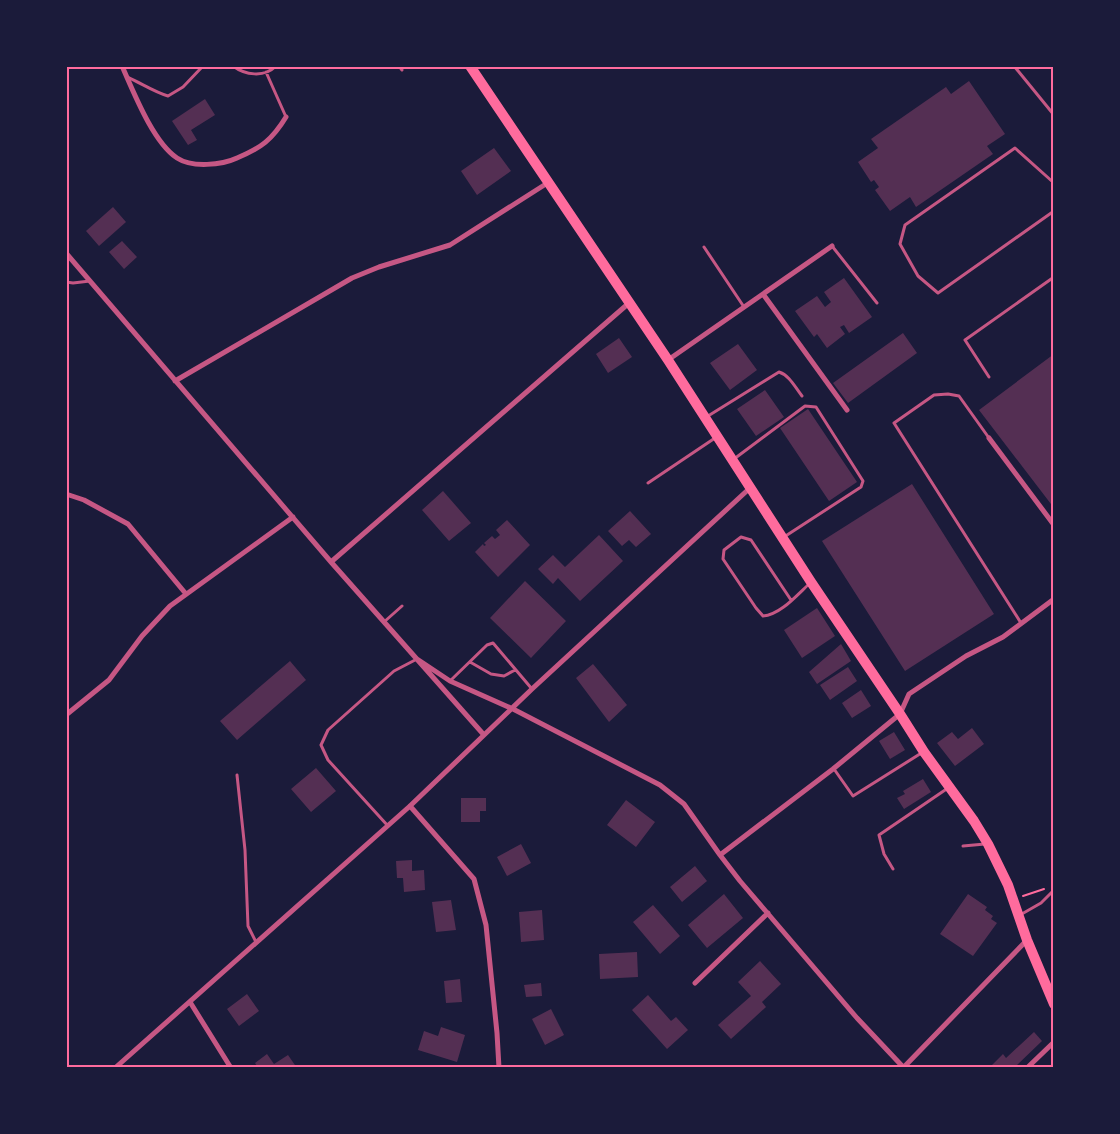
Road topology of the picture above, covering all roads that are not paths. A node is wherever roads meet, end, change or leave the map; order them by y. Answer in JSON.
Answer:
{"nodes":[{"id":1,"x":122,"y":66,"type":"edge"},
{"id":2,"x":203,"y":66,"type":"edge"},
{"id":3,"x":233,"y":66,"type":"edge"},
{"id":4,"x":276,"y":66,"type":"edge"},
{"id":5,"x":399,"y":66,"type":"edge"},
{"id":6,"x":470,"y":66,"type":"edge"},
{"id":7,"x":1014,"y":66,"type":"edge"},
{"id":8,"x":402,"y":70,"type":"dead end"},
{"id":9,"x":266,"y":72,"type":"junction"},
{"id":10,"x":127,"y":77,"type":"junction"},
{"id":11,"x":1054,"y":115,"type":"edge"},
{"id":12,"x":286,"y":117,"type":"joint"},
{"id":13,"x":550,"y":182,"type":"junction"},
{"id":14,"x":1054,"y":183,"type":"edge"},
{"id":15,"x":1054,"y":210,"type":"edge"},
{"id":16,"x":832,"y":246,"type":"joint"},
{"id":17,"x":704,"y":247,"type":"dead end"},
{"id":18,"x":66,"y":253,"type":"edge"},
{"id":19,"x":1054,"y":277,"type":"edge"},
{"id":20,"x":91,"y":281,"type":"junction"},
{"id":21,"x":66,"y":282,"type":"edge"},
{"id":22,"x":763,"y":294,"type":"junction"},
{"id":23,"x":629,"y":303,"type":"junction"},
{"id":24,"x":876,"y":303,"type":"dead end"},
{"id":25,"x":744,"y":306,"type":"junction"},
{"id":26,"x":668,"y":360,"type":"junction"},
{"id":27,"x":989,"y":377,"type":"dead end"},
{"id":28,"x":175,"y":381,"type":"junction"},
{"id":29,"x":802,"y":396,"type":"dead end"},
{"id":30,"x":848,"y":410,"type":"dead end"},
{"id":31,"x":705,"y":418,"type":"junction"},
{"id":32,"x":718,"y":436,"type":"junction"},
{"id":33,"x":989,"y":438,"type":"joint"},
{"id":34,"x":734,"y":459,"type":"junction"},
{"id":35,"x":648,"y":483,"type":"dead end"},
{"id":36,"x":751,"y":487,"type":"junction"},
{"id":37,"x":66,"y":494,"type":"edge"},
{"id":38,"x":293,"y":517,"type":"junction"},
{"id":39,"x":1054,"y":525,"type":"edge"},
{"id":40,"x":784,"y":538,"type":"junction"},
{"id":41,"x":331,"y":562,"type":"junction"},
{"id":42,"x":811,"y":582,"type":"junction"},
{"id":43,"x":186,"y":594,"type":"junction"},
{"id":44,"x":1054,"y":599,"type":"edge"},
{"id":45,"x":791,"y":600,"type":"junction"},
{"id":46,"x":402,"y":606,"type":"dead end"},
{"id":47,"x":384,"y":622,"type":"junction"},
{"id":48,"x":1021,"y":623,"type":"junction"},
{"id":49,"x":417,"y":659,"type":"junction"},
{"id":50,"x":470,"y":662,"type":"junction"},
{"id":51,"x":515,"y":670,"type":"junction"},
{"id":52,"x":450,"y":681,"type":"junction"},
{"id":53,"x":532,"y":689,"type":"junction"},
{"id":54,"x":513,"y":709,"type":"junction"},
{"id":55,"x":900,"y":714,"type":"junction"},
{"id":56,"x":66,"y":715,"type":"edge"},
{"id":57,"x":484,"y":735,"type":"junction"},
{"id":58,"x":924,"y":752,"type":"junction"},
{"id":59,"x":833,"y":768,"type":"junction"},
{"id":60,"x":237,"y":775,"type":"dead end"},
{"id":61,"x":949,"y":787,"type":"junction"},
{"id":62,"x":410,"y":806,"type":"junction"},
{"id":63,"x":388,"y":826,"type":"junction"},
{"id":64,"x":988,"y":844,"type":"junction"},
{"id":65,"x":963,"y":846,"type":"dead end"},
{"id":66,"x":720,"y":855,"type":"junction"},
{"id":67,"x":893,"y":869,"type":"dead end"},
{"id":68,"x":1054,"y":890,"type":"edge"},
{"id":69,"x":768,"y":913,"type":"junction"},
{"id":70,"x":1019,"y":916,"type":"junction"},
{"id":71,"x":1027,"y":940,"type":"junction"},
{"id":72,"x":257,"y":943,"type":"junction"},
{"id":73,"x":695,"y":983,"type":"dead end"},
{"id":74,"x":190,"y":1002,"type":"junction"},
{"id":75,"x":1054,"y":1004,"type":"edge"},
{"id":76,"x":1054,"y":1042,"type":"edge"},
{"id":77,"x":904,"y":1067,"type":"edge"},
{"id":78,"x":115,"y":1068,"type":"edge"},
{"id":79,"x":231,"y":1068,"type":"edge"},
{"id":80,"x":499,"y":1068,"type":"edge"},
{"id":81,"x":1027,"y":1068,"type":"edge"}],
"edges":[{"from":1,"to":10,"type":"street"},
{"from":2,"to":10,"type":"lane"},
{"from":3,"to":9,"type":"lane"},
{"from":4,"to":9,"type":"lane"},
{"from":5,"to":8,"type":"lane"},
{"from":6,"to":13,"type":"main road"},
{"from":7,"to":11,"type":"lane"},
{"from":9,"to":12,"type":"lane"},
{"from":10,"to":12,"type":"street"},
{"from":13,"to":23,"type":"main road"},
{"from":13,"to":28,"type":"street"},
{"from":14,"to":15,"type":"lane"},
{"from":16,"to":22,"type":"street"},
{"from":16,"to":24,"type":"lane"},
{"from":17,"to":25,"type":"lane"},
{"from":18,"to":20,"type":"street"},
{"from":19,"to":27,"type":"lane"},
{"from":20,"to":21,"type":"lane"},
{"from":20,"to":28,"type":"street"},
{"from":22,"to":25,"type":"street"},
{"from":22,"to":30,"type":"street"},
{"from":23,"to":26,"type":"main road"},
{"from":23,"to":41,"type":"street"},
{"from":25,"to":26,"type":"street"},
{"from":26,"to":31,"type":"main road"},
{"from":28,"to":38,"type":"street"},
{"from":29,"to":31,"type":"lane"},
{"from":31,"to":32,"type":"main road"},
{"from":32,"to":34,"type":"main road"},
{"from":32,"to":35,"type":"lane"},
{"from":33,"to":39,"type":"street"},
{"from":33,"to":48,"type":"lane"},
{"from":34,"to":36,"type":"main road"},
{"from":34,"to":40,"type":"lane"},
{"from":36,"to":40,"type":"main road"},
{"from":36,"to":53,"type":"street"},
{"from":37,"to":43,"type":"street"},
{"from":38,"to":41,"type":"street"},
{"from":38,"to":43,"type":"street"},
{"from":40,"to":42,"type":"main road"},
{"from":41,"to":47,"type":"street"},
{"from":42,"to":45,"type":"lane"},
{"from":42,"to":55,"type":"main road"},
{"from":43,"to":56,"type":"street"},
{"from":44,"to":48,"type":"street"},
{"from":45,"to":45,"type":"lane"},
{"from":46,"to":47,"type":"lane"},
{"from":47,"to":49,"type":"street"},
{"from":48,"to":55,"type":"street"},
{"from":49,"to":52,"type":"street"},
{"from":49,"to":57,"type":"street"},
{"from":49,"to":63,"type":"lane"},
{"from":50,"to":51,"type":"lane"},
{"from":50,"to":51,"type":"lane"},
{"from":50,"to":52,"type":"lane"},
{"from":51,"to":53,"type":"lane"},
{"from":52,"to":54,"type":"street"},
{"from":53,"to":54,"type":"street"},
{"from":54,"to":57,"type":"street"},
{"from":54,"to":66,"type":"street"},
{"from":55,"to":58,"type":"main road"},
{"from":55,"to":59,"type":"street"},
{"from":57,"to":62,"type":"street"},
{"from":58,"to":59,"type":"lane"},
{"from":58,"to":61,"type":"main road"},
{"from":59,"to":66,"type":"street"},
{"from":60,"to":72,"type":"lane"},
{"from":61,"to":64,"type":"main road"},
{"from":61,"to":67,"type":"lane"},
{"from":62,"to":63,"type":"street"},
{"from":62,"to":80,"type":"street"},
{"from":63,"to":72,"type":"street"},
{"from":64,"to":65,"type":"lane"},
{"from":64,"to":70,"type":"main road"},
{"from":66,"to":69,"type":"street"},
{"from":68,"to":70,"type":"lane"},
{"from":69,"to":73,"type":"street"},
{"from":69,"to":77,"type":"street"},
{"from":70,"to":71,"type":"main road"},
{"from":71,"to":75,"type":"main road"},
{"from":71,"to":77,"type":"street"},
{"from":72,"to":74,"type":"street"},
{"from":74,"to":78,"type":"street"},
{"from":74,"to":79,"type":"street"},
{"from":76,"to":81,"type":"street"}]}
